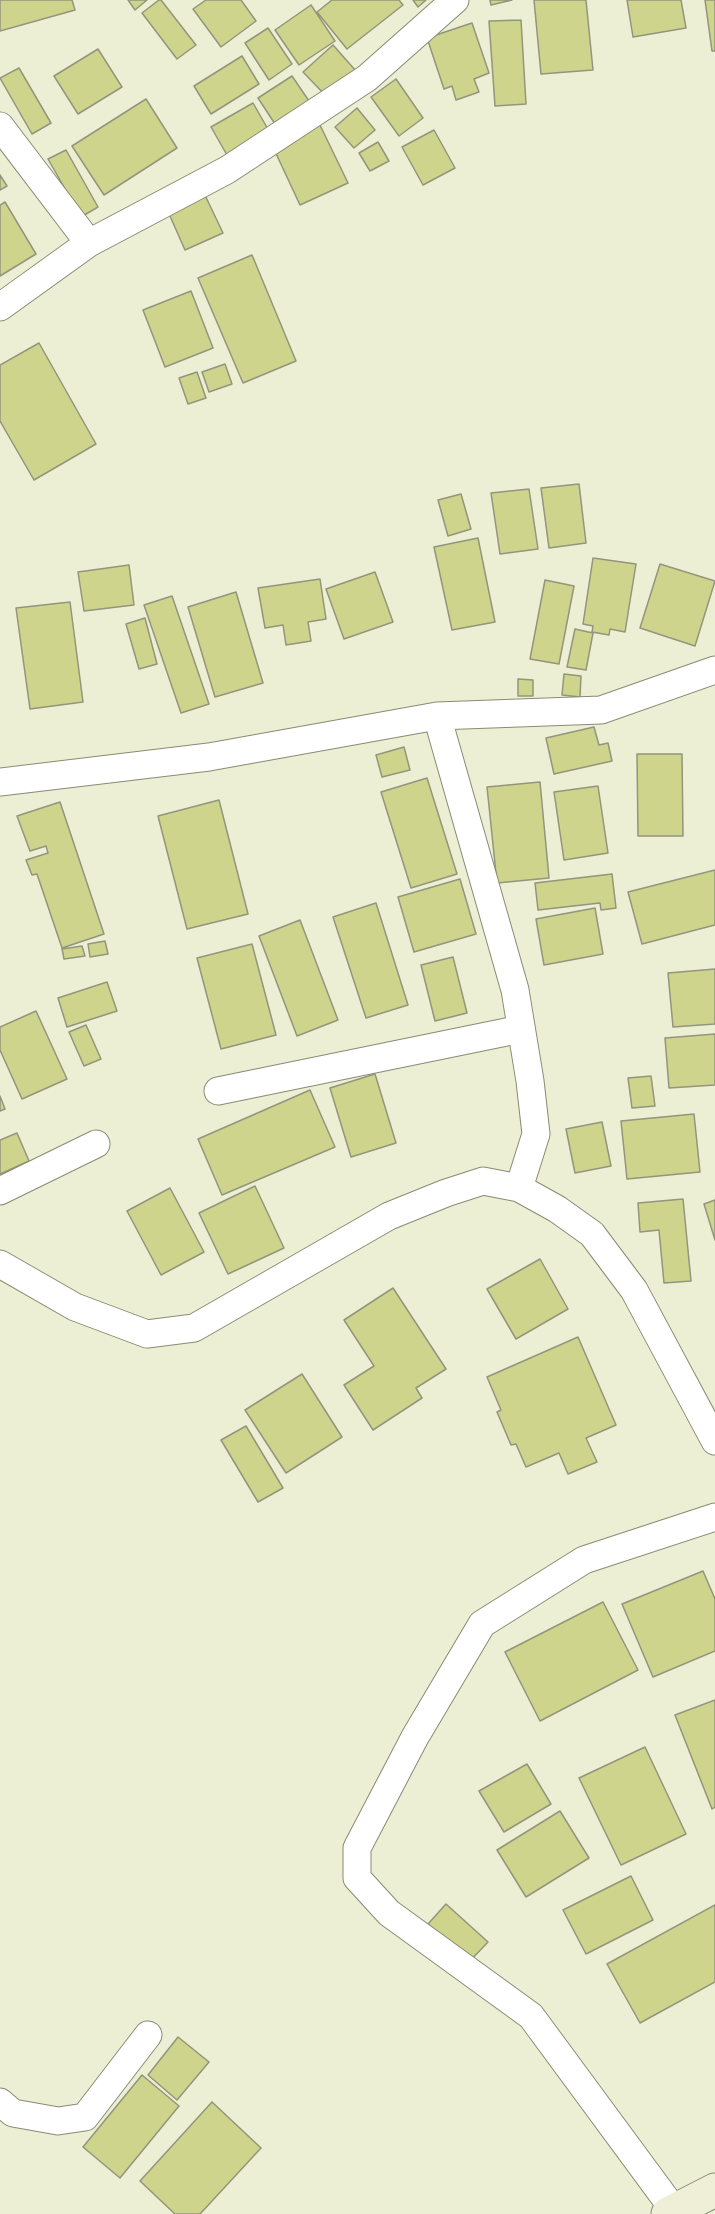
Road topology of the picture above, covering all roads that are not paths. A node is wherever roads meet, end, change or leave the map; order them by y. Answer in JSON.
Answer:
{"nodes":[{"id":1,"x":455,"y":0,"type":"edge"},
{"id":2,"x":0,"y":126,"type":"edge"},
{"id":3,"x":89,"y":243,"type":"junction"},
{"id":4,"x":0,"y":307,"type":"edge"},
{"id":5,"x":715,"y":670,"type":"edge"},
{"id":6,"x":437,"y":716,"type":"junction"},
{"id":7,"x":0,"y":782,"type":"edge"},
{"id":8,"x":521,"y":1029,"type":"junction"},
{"id":9,"x":218,"y":1091,"type":"dead end"},
{"id":10,"x":96,"y":1144,"type":"dead end"},
{"id":11,"x":519,"y":1188,"type":"junction"},
{"id":12,"x":0,"y":1191,"type":"edge"},
{"id":13,"x":0,"y":1264,"type":"edge"},
{"id":14,"x":715,"y":1441,"type":"edge"},
{"id":15,"x":715,"y":1517,"type":"edge"},
{"id":16,"x":148,"y":2035,"type":"dead end"},
{"id":17,"x":0,"y":2102,"type":"edge"},
{"id":18,"x":715,"y":2190,"type":"edge"},
{"id":19,"x":671,"y":2212,"type":"edge"}],
"edges":[{"from":1,"to":3,"type":"street"},
{"from":2,"to":3,"type":"street"},
{"from":3,"to":4,"type":"street"},
{"from":5,"to":6,"type":"street"},
{"from":6,"to":7,"type":"street"},
{"from":6,"to":8,"type":"street"},
{"from":8,"to":9,"type":"street"},
{"from":8,"to":11,"type":"street"},
{"from":10,"to":12,"type":"street"},
{"from":11,"to":13,"type":"street"},
{"from":11,"to":14,"type":"street"},
{"from":15,"to":19,"type":"street"},
{"from":16,"to":17,"type":"street"},
{"from":18,"to":19,"type":"street"}]}
